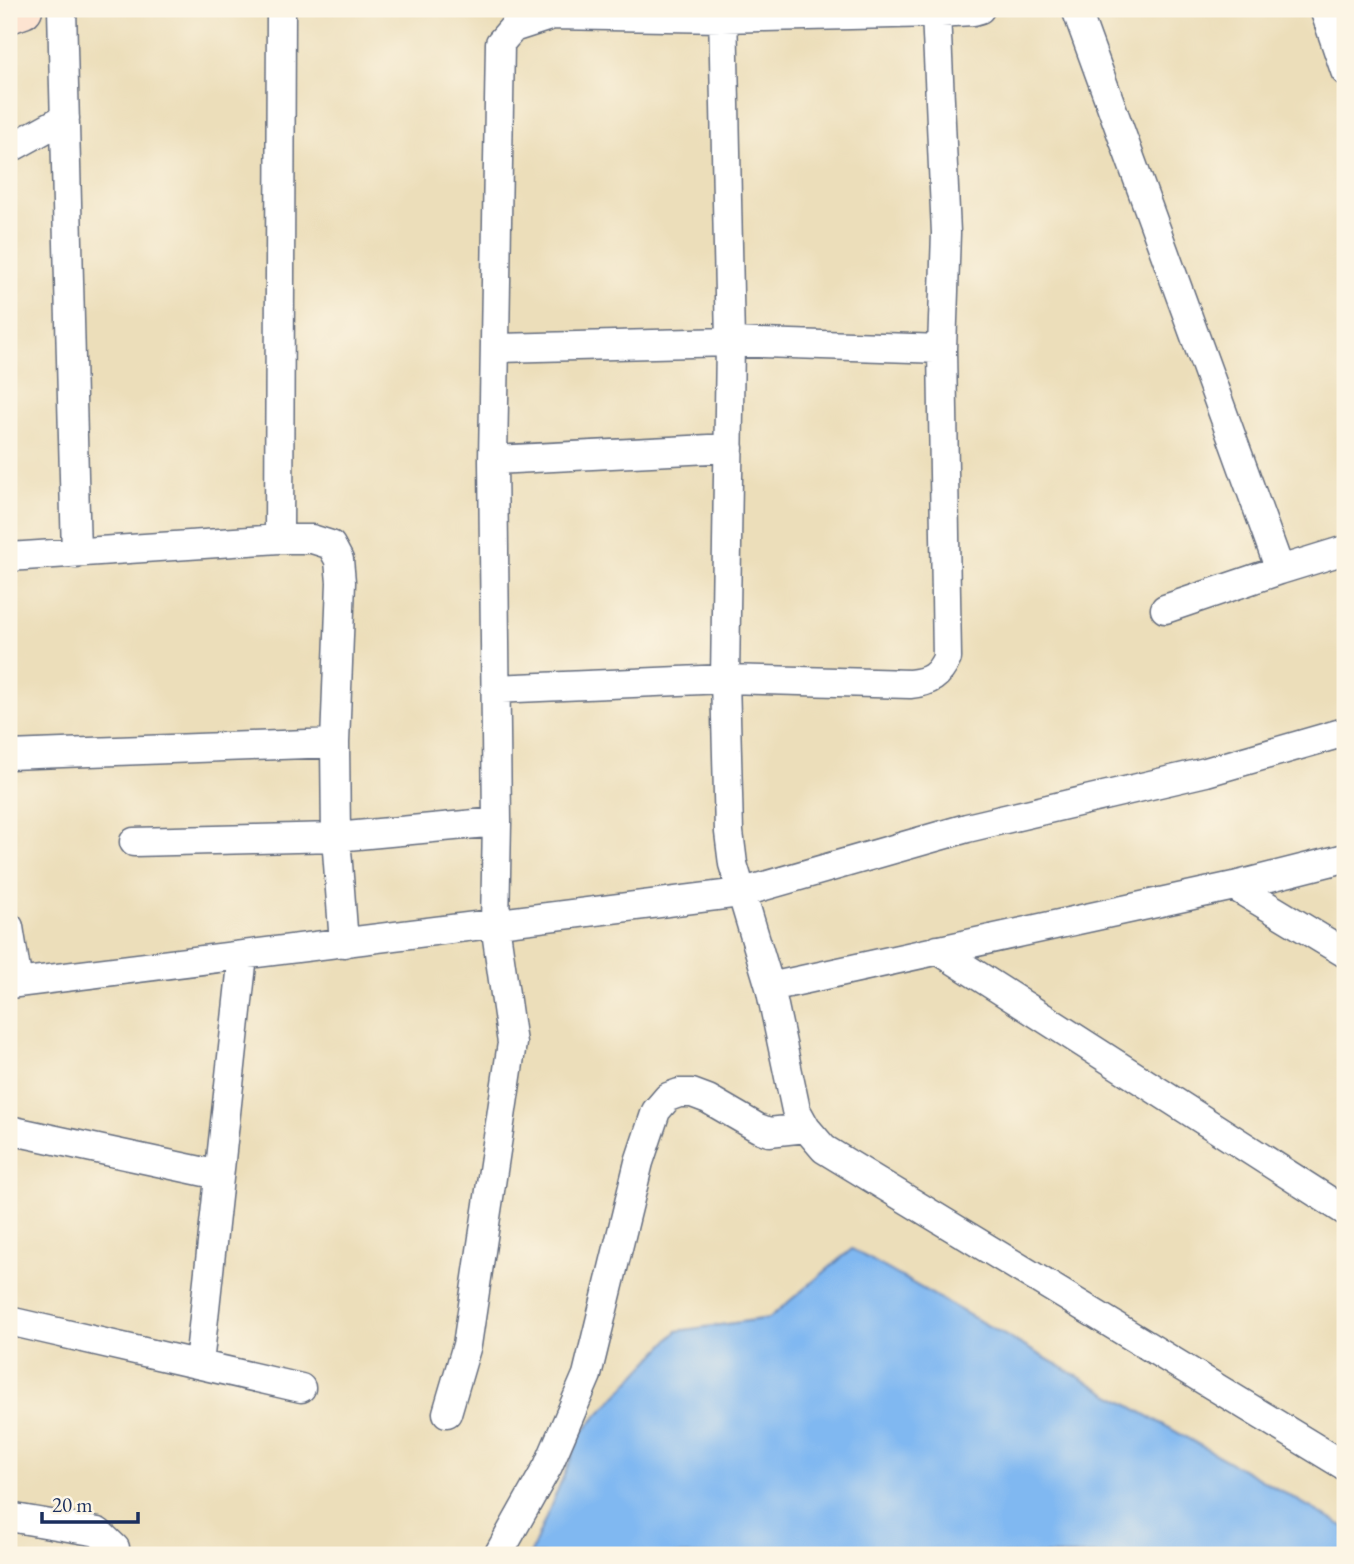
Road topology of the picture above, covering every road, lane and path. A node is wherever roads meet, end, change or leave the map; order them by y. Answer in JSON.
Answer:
{"nodes":[{"id":1,"x":23,"y":9,"type":"edge"},
{"id":2,"x":62,"y":9,"type":"edge"},
{"id":3,"x":281,"y":9,"type":"edge"},
{"id":4,"x":980,"y":9,"type":"edge"},
{"id":5,"x":1076,"y":9,"type":"edge"},
{"id":6,"x":1324,"y":9,"type":"edge"},
{"id":7,"x":936,"y":13,"type":"junction"},
{"id":8,"x":9,"y":14,"type":"edge"},
{"id":9,"x":723,"y":14,"type":"edge"},
{"id":10,"x":1345,"y":71,"type":"edge"},
{"id":11,"x":65,"y":118,"type":"junction"},
{"id":12,"x":9,"y":149,"type":"edge"},
{"id":13,"x":730,"y":342,"type":"junction"},
{"id":14,"x":497,"y":348,"type":"junction"},
{"id":15,"x":942,"y":349,"type":"junction"},
{"id":16,"x":729,"y":448,"type":"junction"},
{"id":17,"x":493,"y":460,"type":"junction"},
{"id":18,"x":279,"y":539,"type":"junction"},
{"id":19,"x":1345,"y":550,"type":"edge"},
{"id":20,"x":76,"y":554,"type":"junction"},
{"id":21,"x":9,"y":557,"type":"edge"},
{"id":22,"x":1280,"y":570,"type":"junction"},
{"id":23,"x":1165,"y":609,"type":"dead end"},
{"id":24,"x":724,"y":679,"type":"junction"},
{"id":25,"x":496,"y":689,"type":"junction"},
{"id":26,"x":1345,"y":732,"type":"edge"},
{"id":27,"x":335,"y":743,"type":"junction"},
{"id":28,"x":9,"y":755,"type":"edge"},
{"id":29,"x":498,"y":822,"type":"junction"},
{"id":30,"x":336,"y":837,"type":"junction"},
{"id":31,"x":134,"y":842,"type":"dead end"},
{"id":32,"x":1345,"y":858,"type":"edge"},
{"id":33,"x":1234,"y":886,"type":"junction"},
{"id":34,"x":740,"y":893,"type":"junction"},
{"id":35,"x":495,"y":924,"type":"junction"},
{"id":36,"x":9,"y":927,"type":"edge"},
{"id":37,"x":344,"y":943,"type":"junction"},
{"id":38,"x":937,"y":950,"type":"junction"},
{"id":39,"x":1345,"y":953,"type":"edge"},
{"id":40,"x":243,"y":955,"type":"junction"},
{"id":41,"x":13,"y":984,"type":"edge"},
{"id":42,"x":770,"y":987,"type":"junction"},
{"id":43,"x":806,"y":1128,"type":"junction"},
{"id":44,"x":9,"y":1130,"type":"edge"},
{"id":45,"x":219,"y":1175,"type":"junction"},
{"id":46,"x":1345,"y":1210,"type":"edge"},
{"id":47,"x":9,"y":1321,"type":"edge"},
{"id":48,"x":199,"y":1364,"type":"junction"},
{"id":49,"x":301,"y":1388,"type":"dead end"},
{"id":50,"x":447,"y":1413,"type":"dead end"},
{"id":51,"x":1345,"y":1466,"type":"edge"},
{"id":52,"x":9,"y":1517,"type":"edge"},
{"id":53,"x":115,"y":1555,"type":"edge"},
{"id":54,"x":498,"y":1555,"type":"edge"}],
"edges":[{"from":1,"to":8,"type":"street"},
{"from":2,"to":11,"type":"street"},
{"from":3,"to":18,"type":"street"},
{"from":4,"to":7,"type":"street"},
{"from":5,"to":22,"type":"street"},
{"from":6,"to":10,"type":"street"},
{"from":7,"to":9,"type":"street"},
{"from":7,"to":15,"type":"street"},
{"from":9,"to":13,"type":"street"},
{"from":9,"to":14,"type":"street"},
{"from":11,"to":12,"type":"street"},
{"from":11,"to":20,"type":"street"},
{"from":13,"to":14,"type":"street"},
{"from":13,"to":15,"type":"street"},
{"from":13,"to":16,"type":"street"},
{"from":14,"to":17,"type":"street"},
{"from":15,"to":24,"type":"street"},
{"from":16,"to":17,"type":"street"},
{"from":16,"to":24,"type":"street"},
{"from":17,"to":25,"type":"street"},
{"from":18,"to":20,"type":"street"},
{"from":18,"to":27,"type":"street"},
{"from":19,"to":22,"type":"street"},
{"from":20,"to":21,"type":"street"},
{"from":22,"to":23,"type":"street"},
{"from":24,"to":25,"type":"street"},
{"from":24,"to":34,"type":"street"},
{"from":25,"to":29,"type":"street"},
{"from":26,"to":34,"type":"street"},
{"from":27,"to":28,"type":"street"},
{"from":27,"to":30,"type":"street"},
{"from":29,"to":30,"type":"street"},
{"from":29,"to":35,"type":"street"},
{"from":30,"to":31,"type":"street"},
{"from":30,"to":37,"type":"street"},
{"from":32,"to":33,"type":"street"},
{"from":33,"to":38,"type":"street"},
{"from":33,"to":39,"type":"street"},
{"from":34,"to":35,"type":"street"},
{"from":34,"to":42,"type":"street"},
{"from":35,"to":37,"type":"street"},
{"from":35,"to":50,"type":"street"},
{"from":36,"to":41,"type":"street"},
{"from":37,"to":40,"type":"street"},
{"from":38,"to":42,"type":"street"},
{"from":38,"to":46,"type":"street"},
{"from":40,"to":41,"type":"street"},
{"from":40,"to":45,"type":"street"},
{"from":42,"to":43,"type":"street"},
{"from":43,"to":51,"type":"street"},
{"from":43,"to":54,"type":"street"},
{"from":44,"to":45,"type":"street"},
{"from":45,"to":48,"type":"street"},
{"from":47,"to":48,"type":"street"},
{"from":48,"to":49,"type":"street"},
{"from":52,"to":53,"type":"street"}]}
